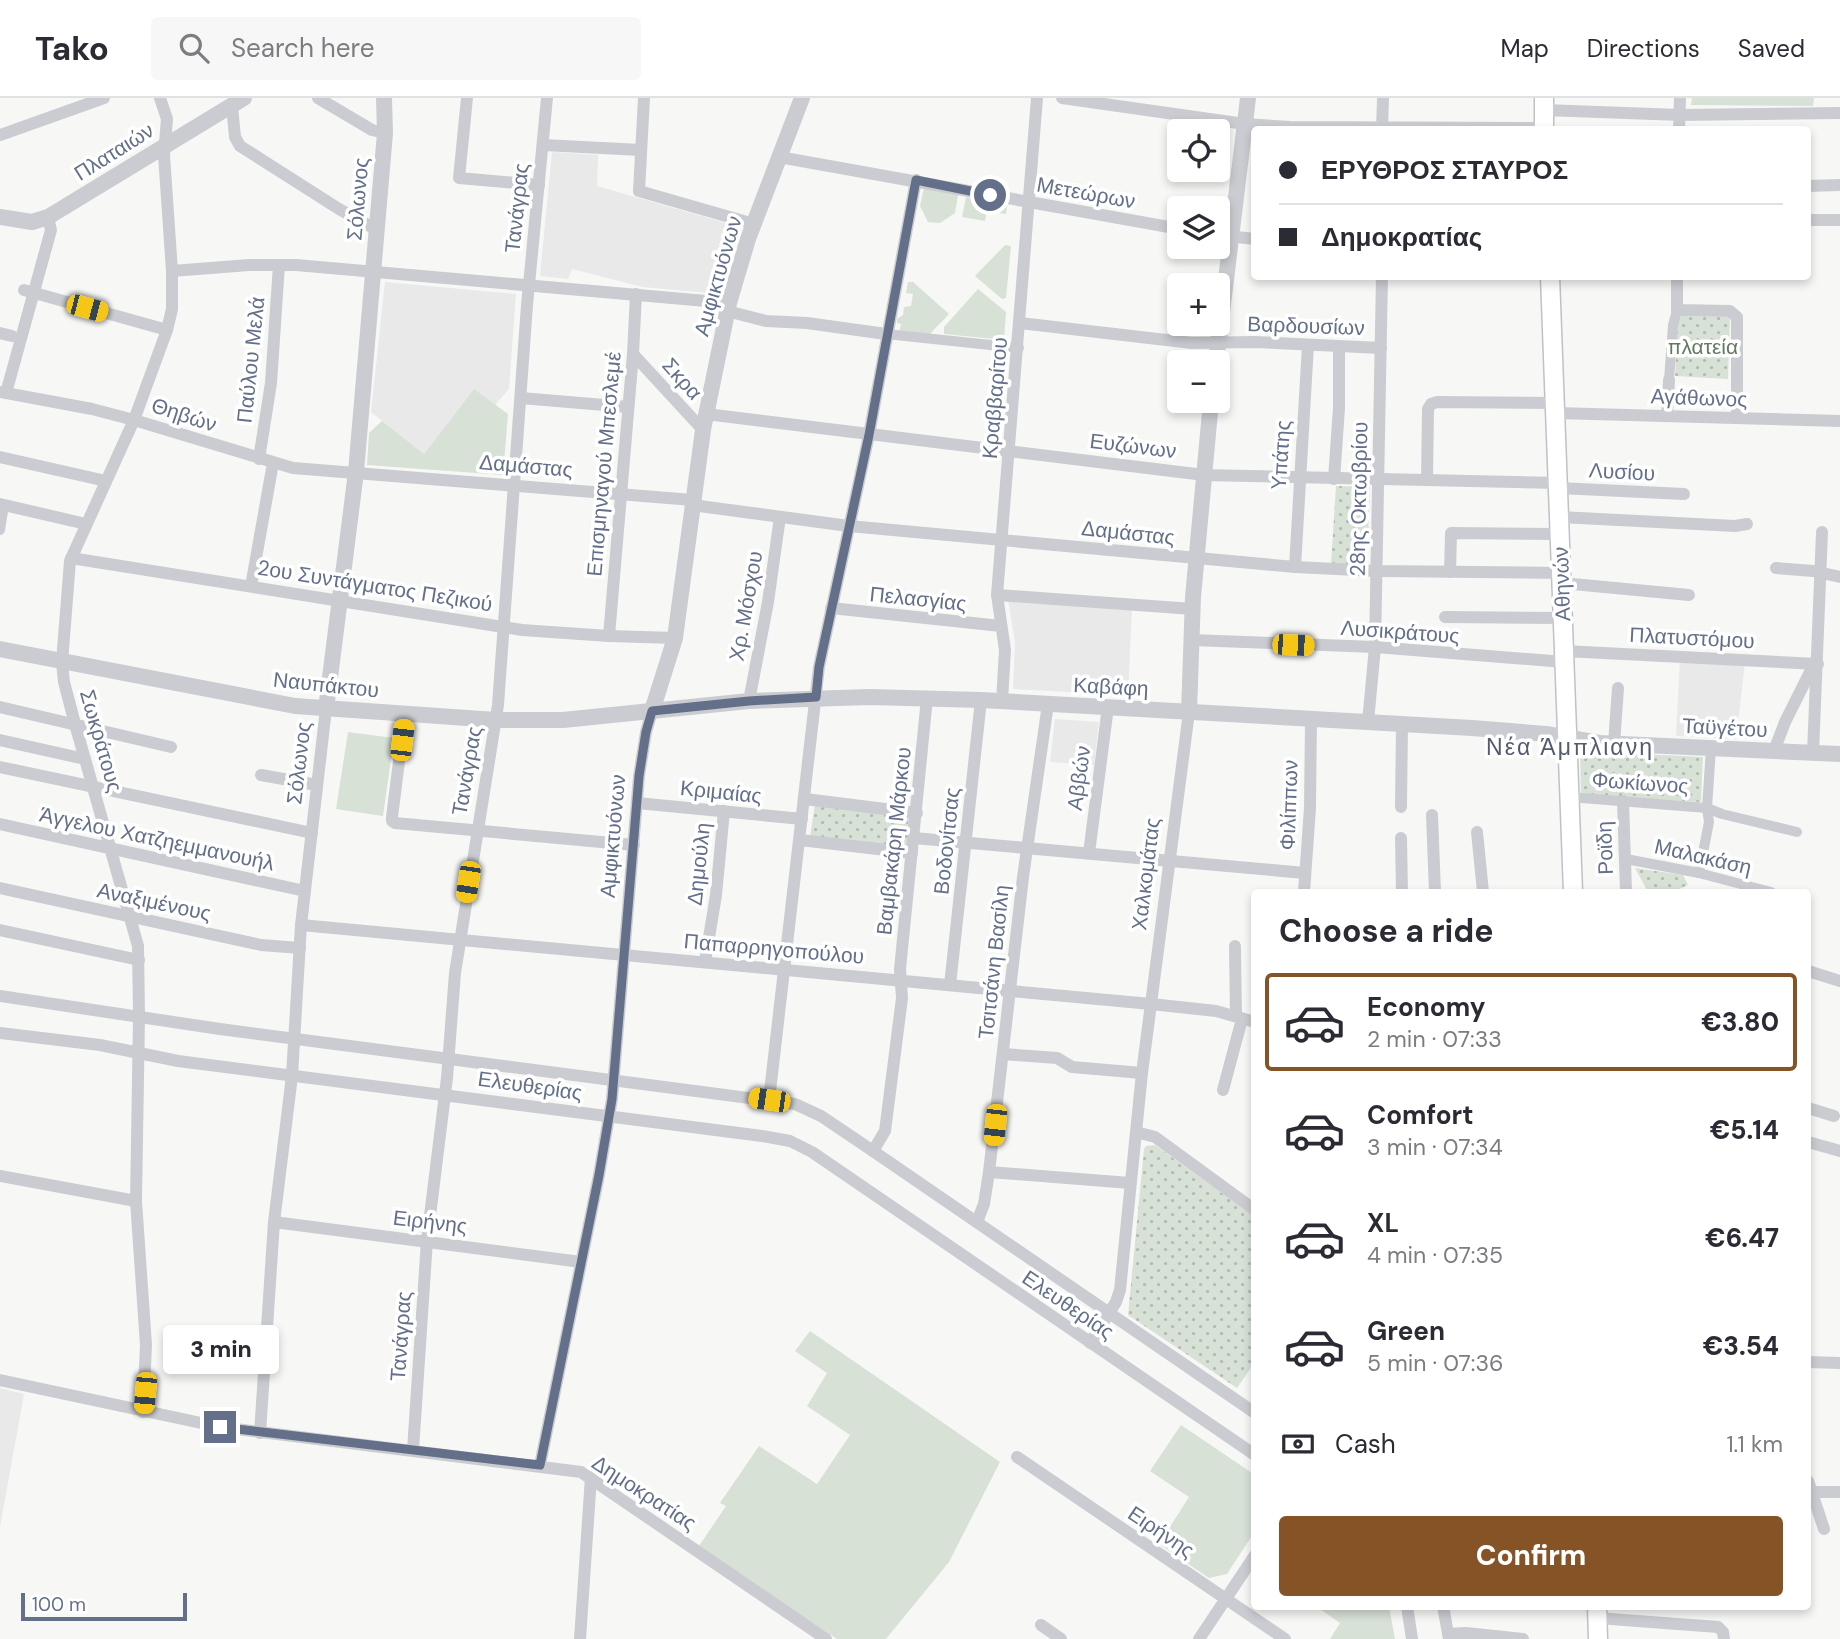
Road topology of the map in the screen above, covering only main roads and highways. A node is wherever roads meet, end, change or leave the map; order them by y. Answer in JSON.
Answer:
{"nodes":[{"id":1,"x":1550,"y":280,"type":"edge"},
{"id":2,"x":1573,"y":889,"type":"edge"},
{"id":3,"x":1597,"y":1612,"type":"edge"},
{"id":4,"x":1598,"y":1639,"type":"edge"}],
"edges":[{"from":1,"to":2,"type":"main road","name":"Αθηνών"},
{"from":3,"to":4,"type":"main road"}]}
